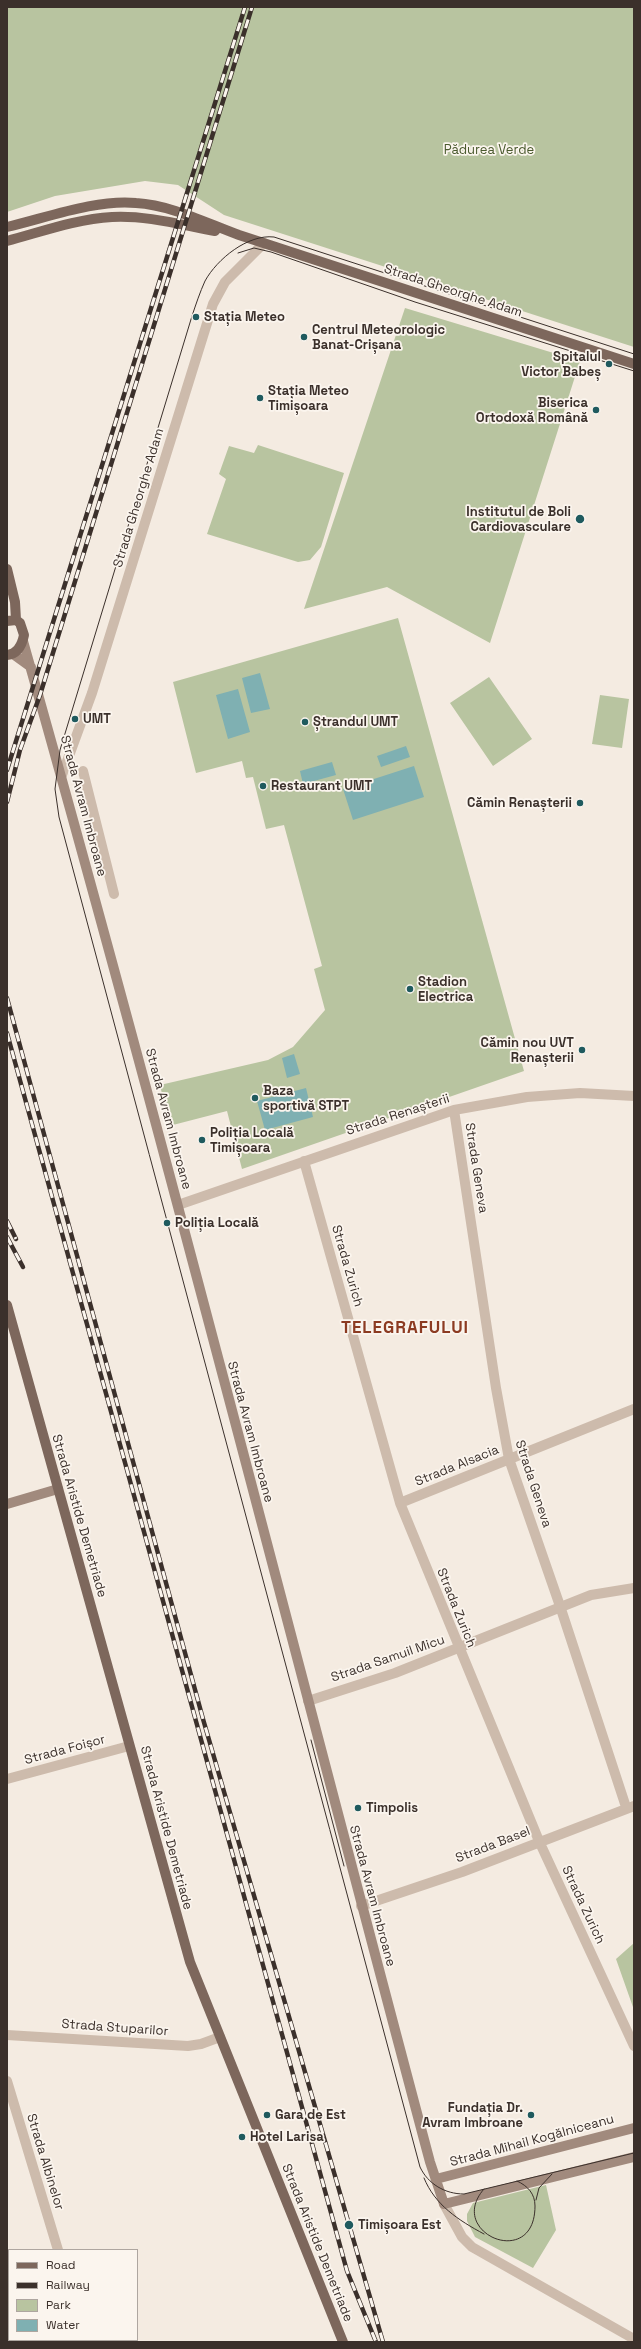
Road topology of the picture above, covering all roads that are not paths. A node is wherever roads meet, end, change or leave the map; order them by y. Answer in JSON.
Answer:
{"nodes":[{"id":1,"x":7,"y":227,"type":"edge"},
{"id":2,"x":238,"y":235,"type":"junction"},
{"id":3,"x":7,"y":241,"type":"edge"},
{"id":4,"x":264,"y":243,"type":"junction"},
{"id":5,"x":634,"y":364,"type":"edge"},
{"id":6,"x":7,"y":569,"type":"edge"},
{"id":7,"x":11,"y":620,"type":"edge"},
{"id":8,"x":23,"y":641,"type":"junction"},
{"id":9,"x":10,"y":654,"type":"edge"},
{"id":10,"x":30,"y":667,"type":"junction"},
{"id":11,"x":83,"y":771,"type":"dead end"},
{"id":12,"x":62,"y":775,"type":"junction"},
{"id":13,"x":114,"y":894,"type":"dead end"},
{"id":14,"x":634,"y":1096,"type":"edge"},
{"id":15,"x":454,"y":1110,"type":"junction"},
{"id":16,"x":304,"y":1161,"type":"junction"},
{"id":17,"x":178,"y":1205,"type":"junction"},
{"id":18,"x":7,"y":1306,"type":"edge"},
{"id":19,"x":634,"y":1408,"type":"edge"},
{"id":20,"x":509,"y":1458,"type":"junction"},
{"id":21,"x":58,"y":1489,"type":"junction"},
{"id":22,"x":400,"y":1503,"type":"junction"},
{"id":23,"x":7,"y":1504,"type":"edge"},
{"id":24,"x":634,"y":1588,"type":"edge"},
{"id":25,"x":560,"y":1606,"type":"junction"},
{"id":26,"x":459,"y":1649,"type":"junction"},
{"id":27,"x":308,"y":1701,"type":"junction"},
{"id":28,"x":130,"y":1746,"type":"junction"},
{"id":29,"x":7,"y":1779,"type":"edge"},
{"id":30,"x":630,"y":1806,"type":"edge"},
{"id":31,"x":539,"y":1841,"type":"junction"},
{"id":32,"x":361,"y":1906,"type":"junction"},
{"id":33,"x":7,"y":2035,"type":"edge"},
{"id":34,"x":220,"y":2037,"type":"junction"},
{"id":35,"x":634,"y":2046,"type":"edge"},
{"id":36,"x":7,"y":2081,"type":"edge"},
{"id":37,"x":634,"y":2128,"type":"edge"},
{"id":38,"x":634,"y":2157,"type":"edge"},
{"id":39,"x":436,"y":2179,"type":"junction"},
{"id":40,"x":444,"y":2204,"type":"junction"},
{"id":41,"x":58,"y":2249,"type":"edge"},
{"id":42,"x":634,"y":2339,"type":"edge"},
{"id":43,"x":343,"y":2342,"type":"edge"}],
"edges":[{"from":1,"to":2,"type":"main road","name":"Strada Gheorghe Adam"},
{"from":2,"to":3,"type":"main road","name":"Strada Gheorghe Adam"},
{"from":2,"to":4,"type":"main road","name":"Strada Gheorghe Adam"},
{"from":4,"to":5,"type":"main road","name":"Strada Gheorghe Adam"},
{"from":4,"to":12,"type":"street","name":"Strada Gheorghe Adam"},
{"from":6,"to":7,"type":"main road"},
{"from":7,"to":8,"type":"main road"},
{"from":8,"to":9,"type":"main road"},
{"from":8,"to":10,"type":"street","name":"Strada Avram Imbroane"},
{"from":9,"to":10,"type":"street"},
{"from":10,"to":12,"type":"street","name":"Strada Avram Imbroane"},
{"from":11,"to":13,"type":"street"},
{"from":12,"to":17,"type":"street","name":"Strada Avram Imbroane"},
{"from":14,"to":15,"type":"street","name":"Strada Renașterii"},
{"from":15,"to":16,"type":"street","name":"Strada Renașterii"},
{"from":15,"to":20,"type":"street","name":"Strada Geneva"},
{"from":16,"to":17,"type":"street","name":"Strada Renașterii"},
{"from":16,"to":22,"type":"street","name":"Strada Zurich"},
{"from":17,"to":27,"type":"street","name":"Strada Avram Imbroane"},
{"from":18,"to":21,"type":"main road","name":"Strada Aristide Demetriade"},
{"from":19,"to":20,"type":"street","name":"Strada Alsacia"},
{"from":20,"to":22,"type":"street","name":"Strada Alsacia"},
{"from":20,"to":25,"type":"street","name":"Strada Geneva"},
{"from":21,"to":23,"type":"street"},
{"from":21,"to":28,"type":"main road","name":"Strada Aristide Demetriade"},
{"from":22,"to":26,"type":"street","name":"Strada Zurich"},
{"from":24,"to":25,"type":"street","name":"Strada Samuil Micu"},
{"from":25,"to":26,"type":"street","name":"Strada Samuil Micu"},
{"from":25,"to":30,"type":"street","name":"Strada Geneva"},
{"from":26,"to":27,"type":"street","name":"Strada Samuil Micu"},
{"from":26,"to":31,"type":"street","name":"Strada Zurich"},
{"from":27,"to":32,"type":"street","name":"Strada Avram Imbroane"},
{"from":28,"to":29,"type":"street","name":"Strada Foișor"},
{"from":28,"to":34,"type":"main road","name":"Strada Aristide Demetriade"},
{"from":30,"to":31,"type":"street","name":"Strada Basel"},
{"from":31,"to":32,"type":"street","name":"Strada Basel"},
{"from":31,"to":35,"type":"street","name":"Strada Zurich"},
{"from":32,"to":39,"type":"street","name":"Strada Avram Imbroane"},
{"from":33,"to":34,"type":"street","name":"Strada Stuparilor"},
{"from":34,"to":43,"type":"main road","name":"Strada Aristide Demetriade"},
{"from":36,"to":41,"type":"street","name":"Strada Albinelor"},
{"from":37,"to":39,"type":"street","name":"Strada Mihail Kogălniceanu"},
{"from":38,"to":40,"type":"street"},
{"from":39,"to":40,"type":"street","name":"Strada Avram Imbroane"},
{"from":40,"to":42,"type":"street"}]}
